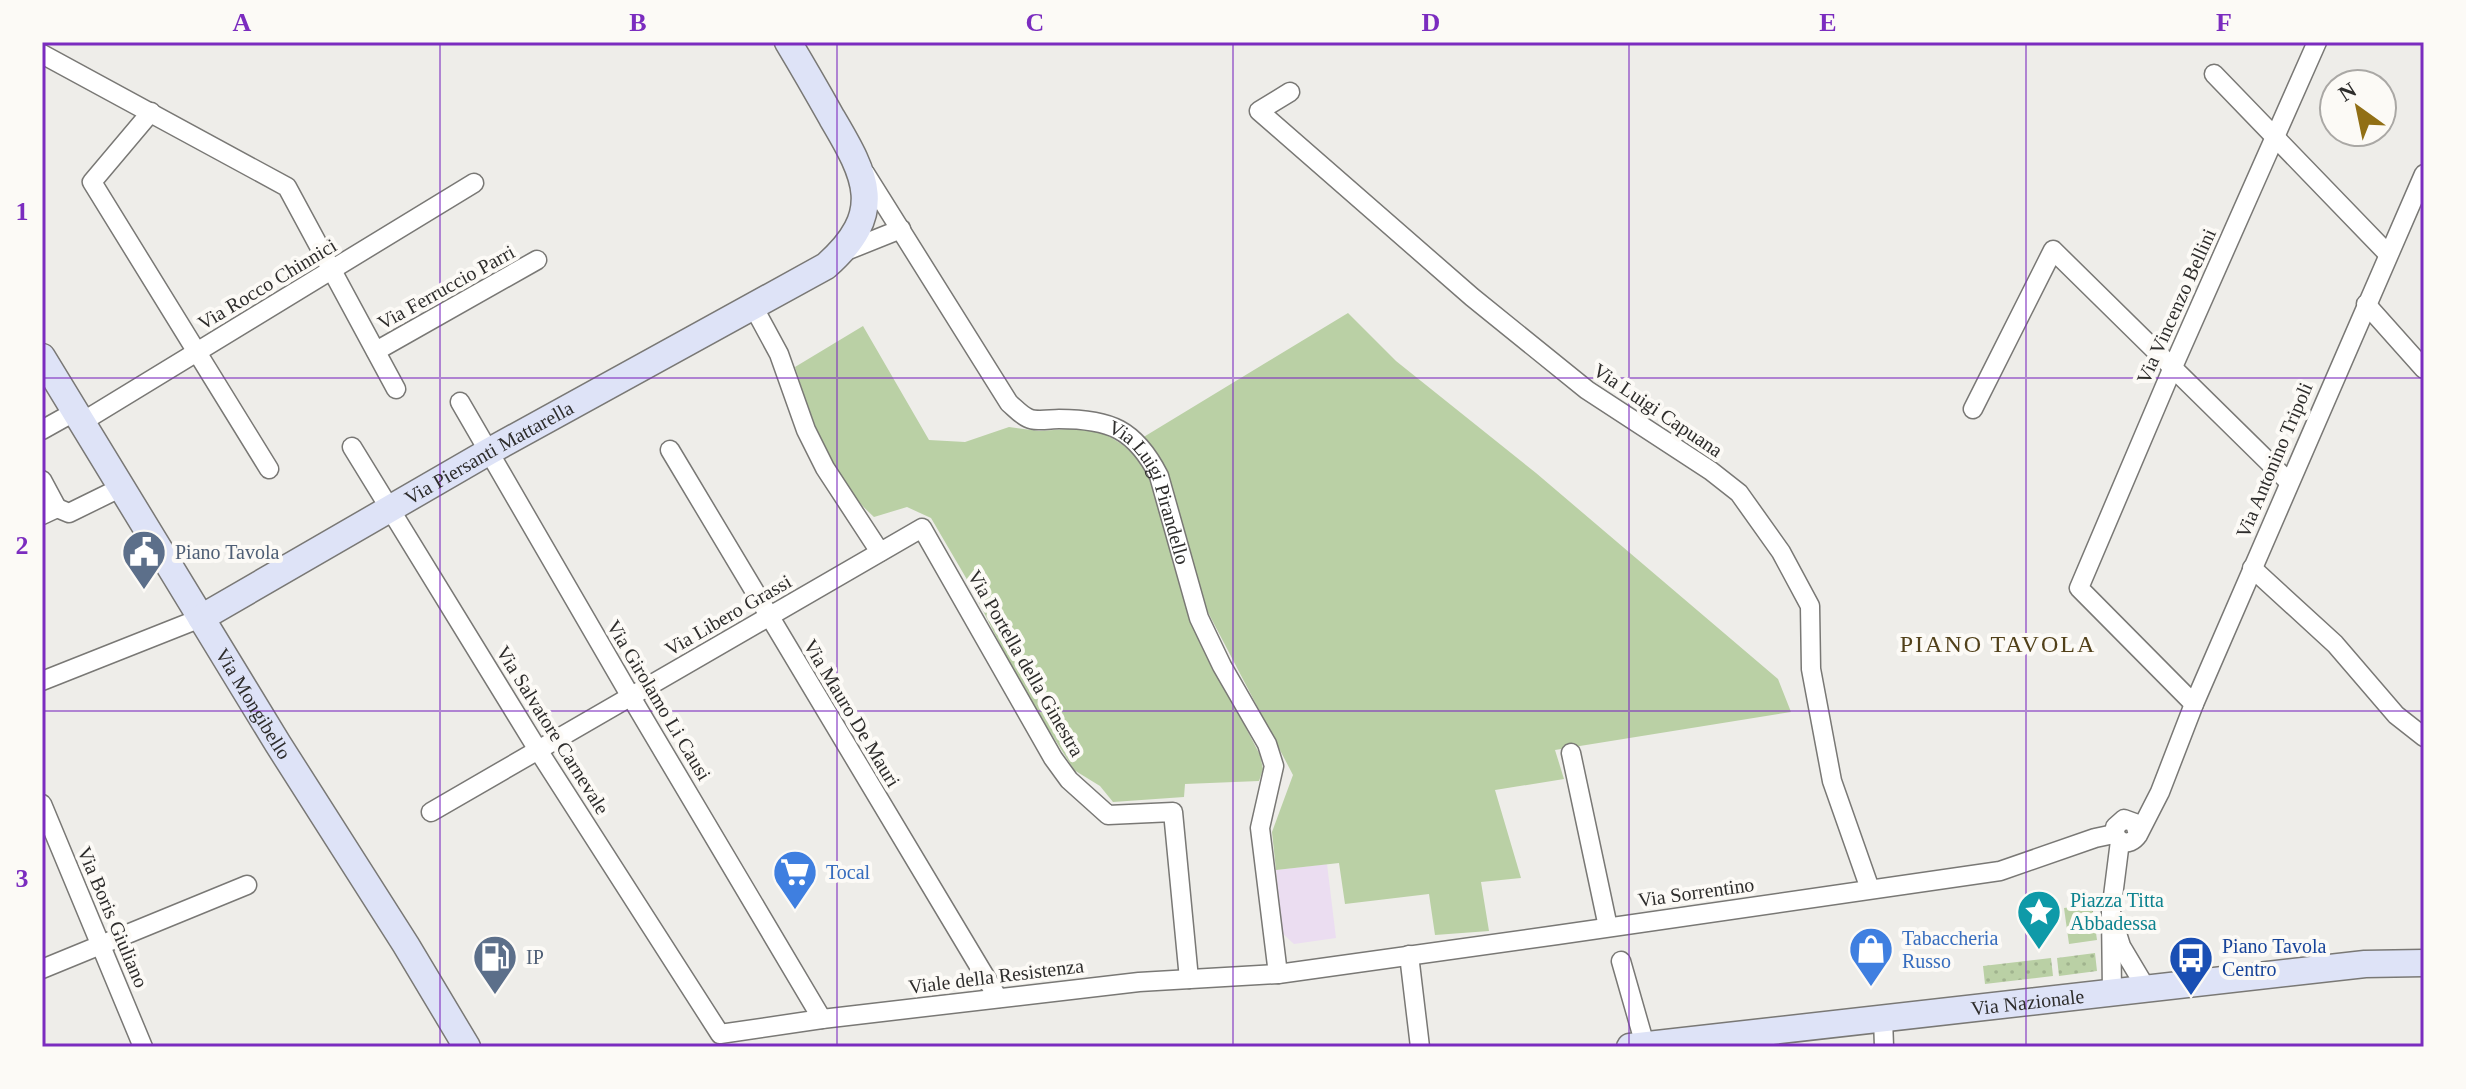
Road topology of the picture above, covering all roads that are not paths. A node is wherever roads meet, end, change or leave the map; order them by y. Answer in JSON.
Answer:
{"nodes":[{"id":1,"x":788,"y":42,"type":"edge"},
{"id":2,"x":2317,"y":42,"type":"edge"},
{"id":3,"x":42,"y":54,"type":"edge"},
{"id":4,"x":2214,"y":74,"type":"dead end"},
{"id":5,"x":1290,"y":92,"type":"dead end"},
{"id":6,"x":151,"y":112,"type":"junction"},
{"id":7,"x":2274,"y":136,"type":"junction"},
{"id":8,"x":859,"y":163,"type":"junction"},
{"id":9,"x":2424,"y":174,"type":"edge"},
{"id":10,"x":474,"y":183,"type":"dead end"},
{"id":11,"x":901,"y":229,"type":"junction"},
{"id":12,"x":841,"y":253,"type":"junction"},
{"id":13,"x":2388,"y":254,"type":"junction"},
{"id":14,"x":537,"y":260,"type":"dead end"},
{"id":15,"x":333,"y":270,"type":"junction"},
{"id":16,"x":2366,"y":304,"type":"junction"},
{"id":17,"x":753,"y":306,"type":"junction"},
{"id":18,"x":376,"y":351,"type":"junction"},
{"id":19,"x":197,"y":353,"type":"junction"},
{"id":20,"x":42,"y":357,"type":"edge"},
{"id":21,"x":2173,"y":367,"type":"junction"},
{"id":22,"x":2424,"y":369,"type":"edge"},
{"id":23,"x":396,"y":389,"type":"dead end"},
{"id":24,"x":460,"y":402,"type":"dead end"},
{"id":25,"x":1973,"y":409,"type":"dead end"},
{"id":26,"x":79,"y":416,"type":"junction"},
{"id":27,"x":42,"y":430,"type":"edge"},
{"id":28,"x":352,"y":447,"type":"dead end"},
{"id":29,"x":670,"y":450,"type":"dead end"},
{"id":30,"x":488,"y":452,"type":"junction"},
{"id":31,"x":269,"y":469,"type":"dead end"},
{"id":32,"x":42,"y":480,"type":"edge"},
{"id":33,"x":2289,"y":482,"type":"junction"},
{"id":34,"x":122,"y":487,"type":"junction"},
{"id":35,"x":388,"y":509,"type":"junction"},
{"id":36,"x":50,"y":512,"type":"edge"},
{"id":37,"x":922,"y":528,"type":"joint"},
{"id":38,"x":880,"y":552,"type":"junction"},
{"id":39,"x":2252,"y":568,"type":"junction"},
{"id":40,"x":769,"y":617,"type":"junction"},
{"id":41,"x":201,"y":618,"type":"junction"},
{"id":42,"x":42,"y":681,"type":"edge"},
{"id":43,"x":631,"y":697,"type":"junction"},
{"id":44,"x":2194,"y":704,"type":"junction"},
{"id":45,"x":2424,"y":737,"type":"edge"},
{"id":46,"x":538,"y":750,"type":"junction"},
{"id":47,"x":1571,"y":753,"type":"dead end"},
{"id":48,"x":42,"y":804,"type":"edge"},
{"id":49,"x":431,"y":812,"type":"dead end"},
{"id":50,"x":2126,"y":834,"type":"junction"},
{"id":51,"x":247,"y":885,"type":"dead end"},
{"id":52,"x":1870,"y":889,"type":"junction"},
{"id":53,"x":2111,"y":912,"type":"junction"},
{"id":54,"x":1608,"y":927,"type":"junction"},
{"id":55,"x":101,"y":946,"type":"junction"},
{"id":56,"x":1409,"y":955,"type":"junction"},
{"id":57,"x":1621,"y":961,"type":"dead end"},
{"id":58,"x":2424,"y":963,"type":"edge"},
{"id":59,"x":42,"y":969,"type":"edge"},
{"id":60,"x":1278,"y":974,"type":"junction"},
{"id":61,"x":1189,"y":979,"type":"junction"},
{"id":62,"x":2146,"y":988,"type":"junction"},
{"id":63,"x":2112,"y":992,"type":"junction"},
{"id":64,"x":998,"y":998,"type":"junction"},
{"id":65,"x":1883,"y":1018,"type":"junction"},
{"id":66,"x":822,"y":1019,"type":"junction"},
{"id":67,"x":720,"y":1034,"type":"joint"},
{"id":68,"x":1638,"y":1046,"type":"edge"},
{"id":69,"x":143,"y":1047,"type":"edge"},
{"id":70,"x":467,"y":1047,"type":"edge"},
{"id":71,"x":1420,"y":1047,"type":"edge"},
{"id":72,"x":1884,"y":1047,"type":"edge"}],
"edges":[{"from":1,"to":8,"type":"street","name":"Via Luigi Pirandello"},
{"from":2,"to":7,"type":"street","name":"Via Vincenzo Bellini"},
{"from":3,"to":6,"type":"street"},
{"from":4,"to":7,"type":"street"},
{"from":5,"to":52,"type":"street","name":"Via Luigi Capuana"},
{"from":6,"to":15,"type":"street"},
{"from":6,"to":19,"type":"street"},
{"from":7,"to":13,"type":"street"},
{"from":7,"to":21,"type":"street","name":"Via Vincenzo Bellini"},
{"from":8,"to":11,"type":"street","name":"Via Luigi Pirandello"},
{"from":8,"to":12,"type":"street","name":"Via Piersanti Mattarella"},
{"from":9,"to":13,"type":"street","name":"Via Antonino Tripoli"},
{"from":10,"to":15,"type":"street","name":"Via Rocco Chinnici"},
{"from":11,"to":12,"type":"street"},
{"from":11,"to":60,"type":"street","name":"Via Luigi Pirandello"},
{"from":12,"to":17,"type":"street","name":"Via Piersanti Mattarella"},
{"from":13,"to":16,"type":"street","name":"Via Antonino Tripoli"},
{"from":14,"to":18,"type":"street","name":"Via Ferruccio Parri"},
{"from":15,"to":18,"type":"street"},
{"from":15,"to":19,"type":"street","name":"Via Rocco Chinnici"},
{"from":16,"to":22,"type":"street"},
{"from":16,"to":33,"type":"street","name":"Via Antonino Tripoli"},
{"from":17,"to":30,"type":"street","name":"Via Piersanti Mattarella"},
{"from":17,"to":38,"type":"street"},
{"from":18,"to":23,"type":"street"},
{"from":19,"to":26,"type":"street","name":"Via Rocco Chinnici"},
{"from":19,"to":31,"type":"street"},
{"from":20,"to":26,"type":"street","name":"Via Mongibello"},
{"from":21,"to":25,"type":"street"},
{"from":21,"to":33,"type":"street"},
{"from":21,"to":44,"type":"street","name":"Via Vincenzo Bellini"},
{"from":24,"to":30,"type":"street","name":"Via Girolamo Li Causi"},
{"from":26,"to":27,"type":"street","name":"Via Rocco Chinnici"},
{"from":26,"to":34,"type":"street","name":"Via Mongibello"},
{"from":28,"to":35,"type":"street","name":"Via Salvatore Carnevale"},
{"from":29,"to":40,"type":"street","name":"Via Mauro De Mauri"},
{"from":30,"to":35,"type":"street","name":"Via Piersanti Mattarella"},
{"from":30,"to":43,"type":"street","name":"Via Girolamo Li Causi"},
{"from":32,"to":36,"type":"street"},
{"from":33,"to":39,"type":"street","name":"Via Antonino Tripoli"},
{"from":34,"to":36,"type":"street"},
{"from":34,"to":41,"type":"street","name":"Via Mongibello"},
{"from":35,"to":41,"type":"street","name":"Via Piersanti Mattarella"},
{"from":35,"to":46,"type":"street","name":"Via Salvatore Carnevale"},
{"from":37,"to":38,"type":"street","name":"Via Libero Grassi"},
{"from":37,"to":61,"type":"street","name":"Via Portella della Ginestra"},
{"from":38,"to":40,"type":"street","name":"Via Libero Grassi"},
{"from":39,"to":44,"type":"street","name":"Via Antonino Tripoli"},
{"from":39,"to":45,"type":"street"},
{"from":40,"to":43,"type":"street","name":"Via Libero Grassi"},
{"from":40,"to":64,"type":"street","name":"Via Mauro De Mauri"},
{"from":41,"to":42,"type":"street","name":"Via Piersanti Mattarella"},
{"from":41,"to":70,"type":"street","name":"Via Mongibello"},
{"from":43,"to":46,"type":"street","name":"Via Libero Grassi"},
{"from":43,"to":66,"type":"street","name":"Via Girolamo Li Causi"},
{"from":44,"to":50,"type":"street","name":"Via Antonino Tripoli"},
{"from":46,"to":49,"type":"street","name":"Via Libero Grassi"},
{"from":46,"to":67,"type":"street","name":"Via Salvatore Carnevale"},
{"from":47,"to":54,"type":"street"},
{"from":48,"to":55,"type":"street","name":"Via Boris Giuliano"},
{"from":50,"to":52,"type":"street","name":"Via Sorrentino"},
{"from":50,"to":53,"type":"street"},
{"from":51,"to":55,"type":"street"},
{"from":52,"to":54,"type":"street","name":"Via Sorrentino"},
{"from":53,"to":62,"type":"street"},
{"from":53,"to":63,"type":"street"},
{"from":54,"to":56,"type":"street","name":"Via Sorrentino"},
{"from":55,"to":59,"type":"street"},
{"from":55,"to":69,"type":"street","name":"Via Boris Giuliano"},
{"from":56,"to":60,"type":"street","name":"Via Sorrentino"},
{"from":56,"to":71,"type":"street"},
{"from":57,"to":68,"type":"street"},
{"from":58,"to":62,"type":"street","name":"Via Nazionale"},
{"from":60,"to":61,"type":"street","name":"Viale della Resistenza"},
{"from":61,"to":64,"type":"street","name":"Viale della Resistenza"},
{"from":62,"to":63,"type":"street","name":"Via Nazionale"},
{"from":63,"to":65,"type":"street","name":"Via Nazionale"},
{"from":64,"to":66,"type":"street","name":"Viale della Resistenza"},
{"from":65,"to":68,"type":"street","name":"Via Nazionale"},
{"from":65,"to":72,"type":"street"},
{"from":66,"to":67,"type":"street","name":"Viale della Resistenza"}]}
